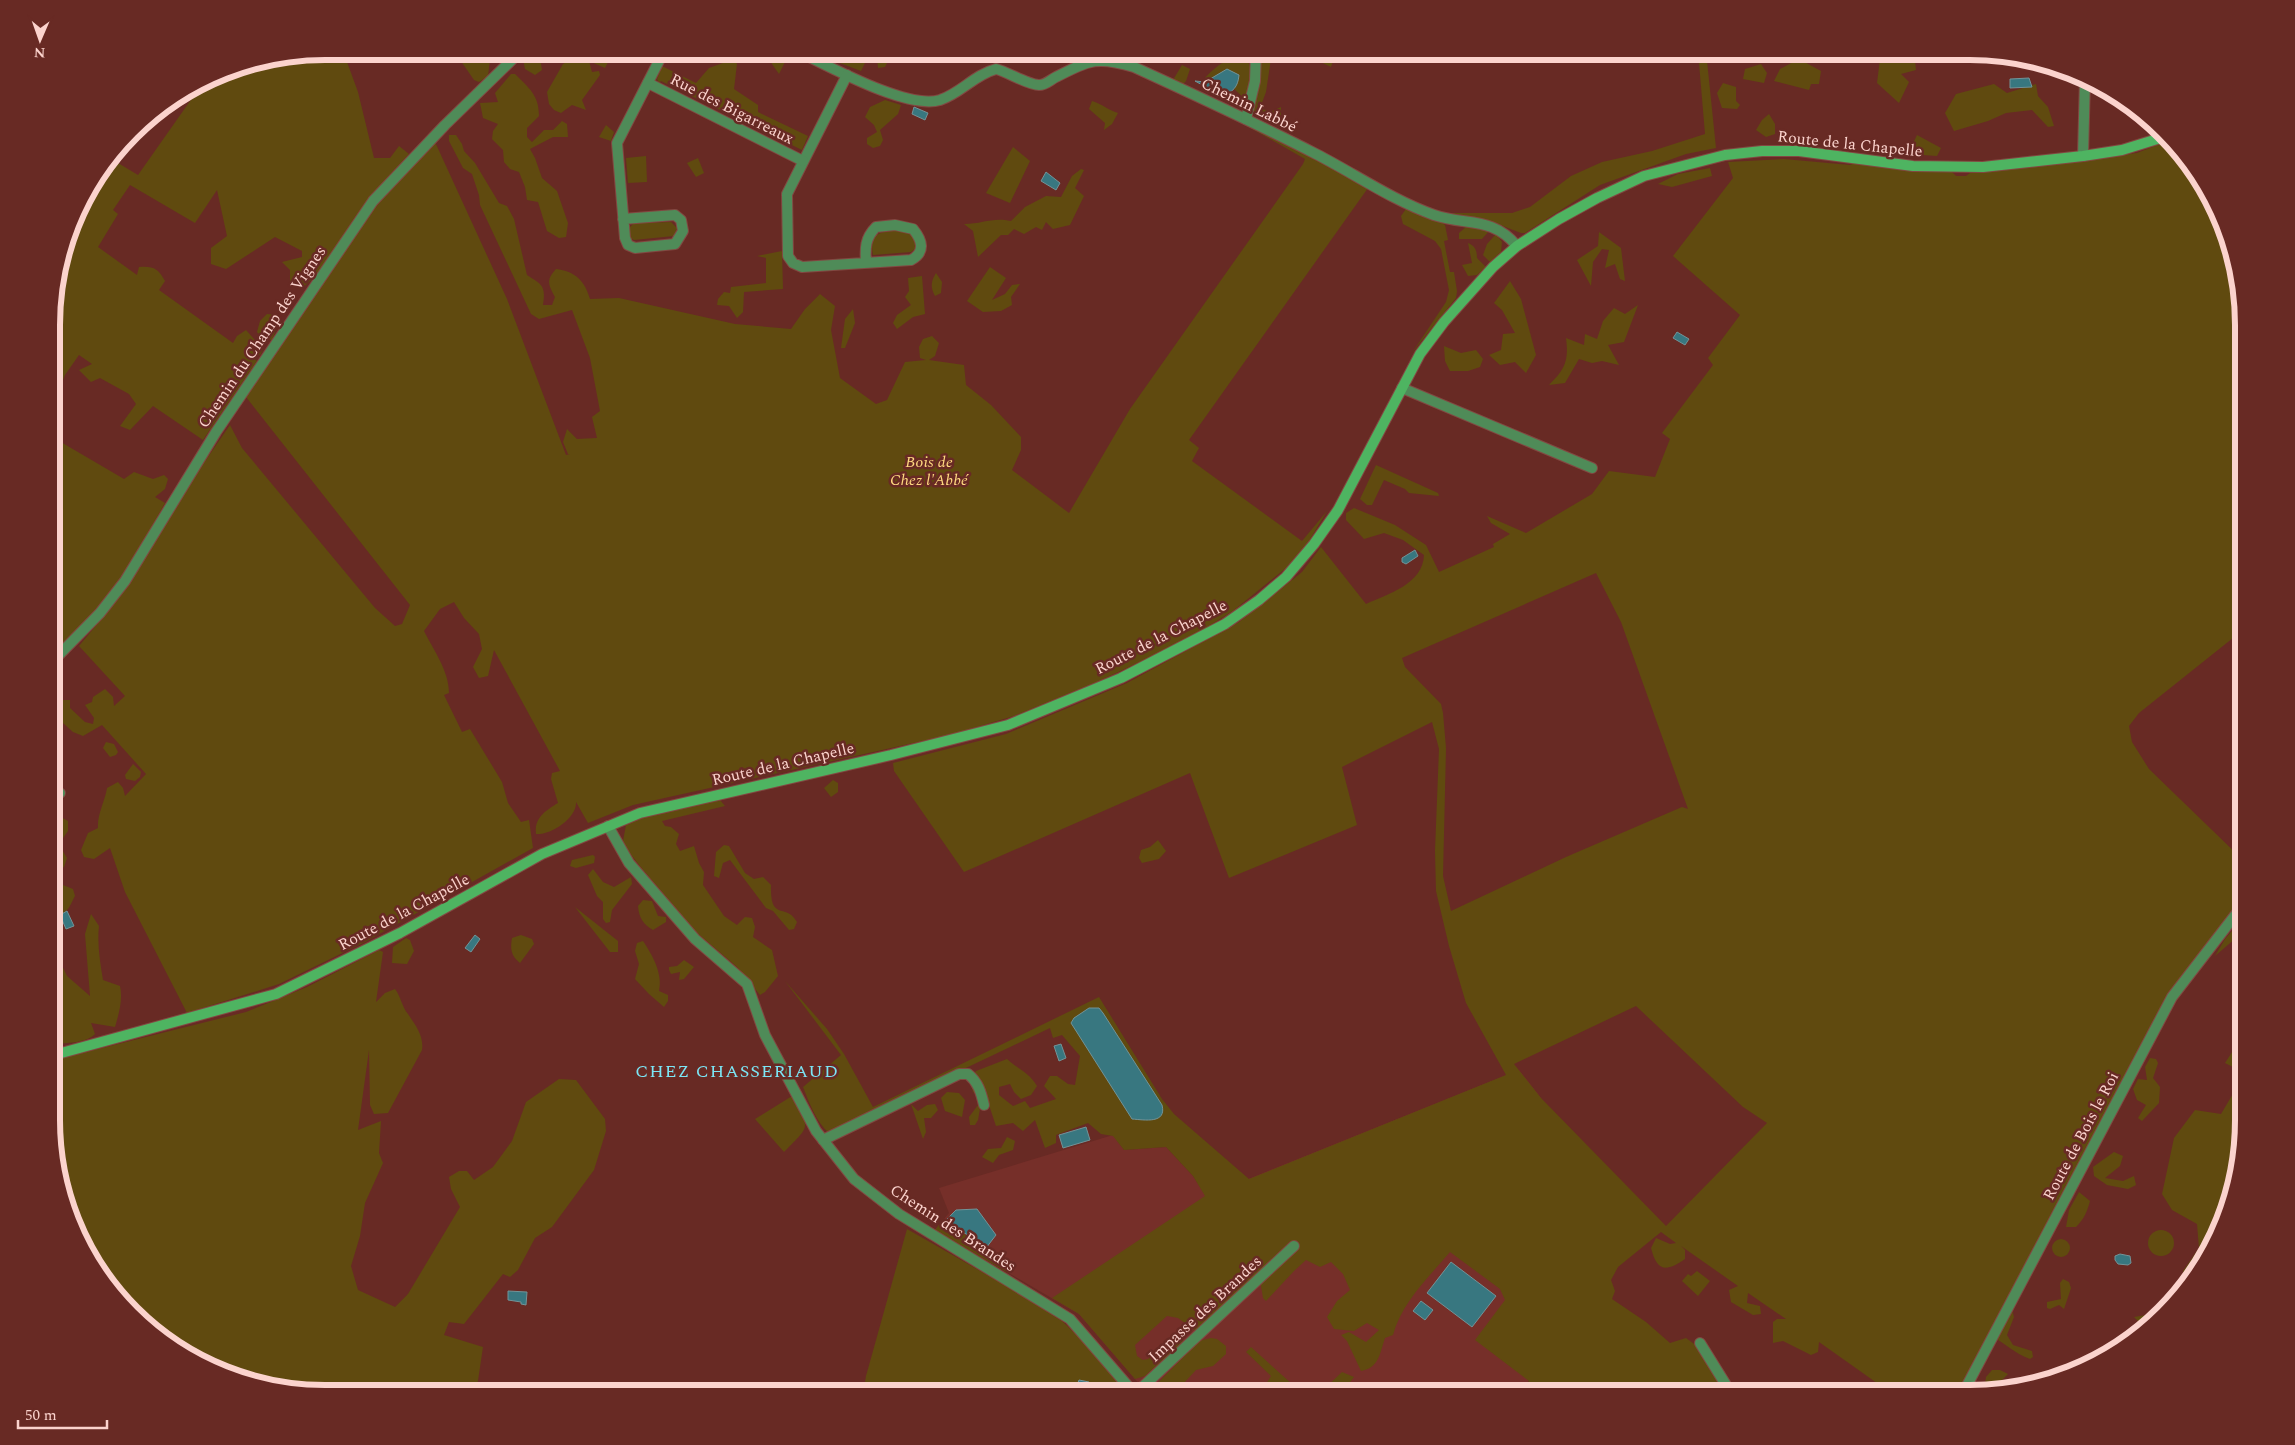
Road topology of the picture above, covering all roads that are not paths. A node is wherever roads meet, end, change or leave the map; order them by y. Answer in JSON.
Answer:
{"nodes":[{"id":1,"x":512,"y":60,"type":"edge"},
{"id":2,"x":660,"y":60,"type":"edge"},
{"id":3,"x":816,"y":60,"type":"edge"},
{"id":4,"x":1098,"y":60,"type":"edge"},
{"id":5,"x":1117,"y":60,"type":"edge"},
{"id":6,"x":1256,"y":60,"type":"edge"},
{"id":7,"x":847,"y":75,"type":"junction"},
{"id":8,"x":648,"y":83,"type":"junction"},
{"id":9,"x":2085,"y":86,"type":"edge"},
{"id":10,"x":1246,"y":119,"type":"junction"},
{"id":11,"x":2158,"y":139,"type":"edge"},
{"id":12,"x":2084,"y":156,"type":"junction"},
{"id":13,"x":802,"y":161,"type":"junction"},
{"id":14,"x":623,"y":219,"type":"junction"},
{"id":15,"x":1517,"y":246,"type":"junction"},
{"id":16,"x":866,"y":263,"type":"junction"},
{"id":17,"x":1402,"y":388,"type":"junction"},
{"id":18,"x":1592,"y":468,"type":"dead end"},
{"id":19,"x":60,"y":654,"type":"edge"},
{"id":20,"x":608,"y":826,"type":"junction"},
{"id":21,"x":2235,"y":915,"type":"edge"},
{"id":22,"x":60,"y":1054,"type":"edge"},
{"id":23,"x":984,"y":1105,"type":"dead end"},
{"id":24,"x":823,"y":1140,"type":"junction"},
{"id":25,"x":1294,"y":1246,"type":"dead end"},
{"id":26,"x":1700,"y":1343,"type":"dead end"},
{"id":27,"x":1127,"y":1385,"type":"edge"},
{"id":28,"x":1145,"y":1385,"type":"edge"},
{"id":29,"x":1726,"y":1385,"type":"edge"},
{"id":30,"x":1967,"y":1385,"type":"edge"}],
"edges":[{"from":1,"to":19,"type":"street","name":"Chemin du Champ des Vignes"},
{"from":2,"to":8,"type":"street"},
{"from":3,"to":7,"type":"street","name":"Chemin Labbé"},
{"from":4,"to":7,"type":"street","name":"Chemin Labbé"},
{"from":5,"to":10,"type":"street","name":"Chemin Labbé"},
{"from":6,"to":10,"type":"street"},
{"from":7,"to":13,"type":"street"},
{"from":8,"to":13,"type":"street","name":"Rue des Bigarreaux"},
{"from":8,"to":14,"type":"street"},
{"from":9,"to":12,"type":"street"},
{"from":10,"to":15,"type":"street","name":"Chemin Labbé"},
{"from":11,"to":12,"type":"main road","name":"Route de la Chapelle"},
{"from":12,"to":15,"type":"main road","name":"Route de la Chapelle"},
{"from":13,"to":16,"type":"street"},
{"from":14,"to":14,"type":"street"},
{"from":15,"to":17,"type":"main road","name":"Route de la Chapelle"},
{"from":16,"to":16,"type":"street"},
{"from":17,"to":18,"type":"street"},
{"from":17,"to":20,"type":"main road","name":"Route de la Chapelle"},
{"from":20,"to":22,"type":"main road","name":"Route de la Chapelle"},
{"from":20,"to":24,"type":"street","name":"Chemin des Brandes"},
{"from":21,"to":30,"type":"street","name":"Route de Bois le Roi"},
{"from":23,"to":24,"type":"street"},
{"from":24,"to":27,"type":"street","name":"Chemin des Brandes"},
{"from":25,"to":28,"type":"street","name":"Impasse des Brandes"},
{"from":26,"to":29,"type":"street"}]}
